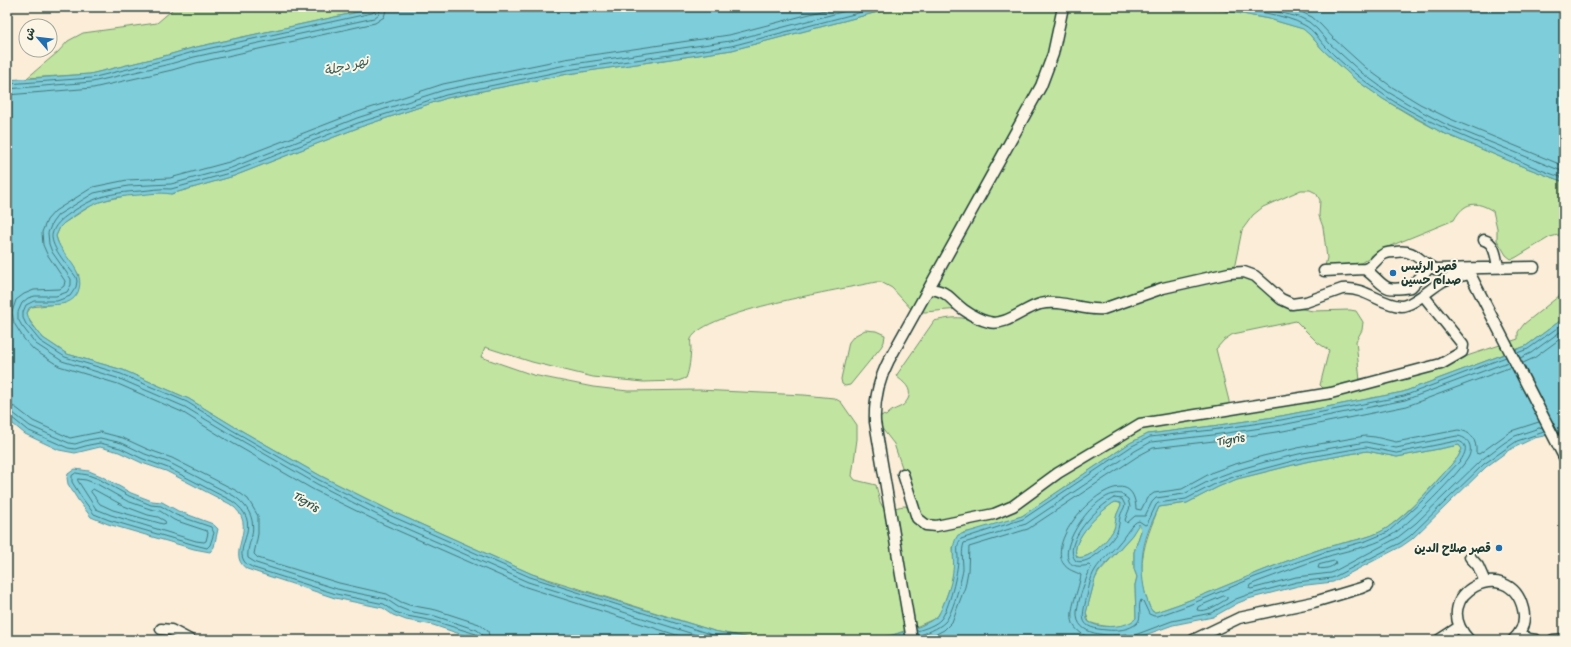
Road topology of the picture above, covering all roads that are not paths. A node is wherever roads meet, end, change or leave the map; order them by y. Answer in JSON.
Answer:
{"nodes":[{"id":1,"x":1063,"y":7,"type":"edge"},
{"id":2,"x":1484,"y":240,"type":"dead end"},
{"id":3,"x":1430,"y":267,"type":"junction"},
{"id":4,"x":1498,"y":267,"type":"junction"},
{"id":5,"x":1534,"y":267,"type":"dead end"},
{"id":6,"x":1365,"y":270,"type":"junction"},
{"id":7,"x":1324,"y":271,"type":"dead end"},
{"id":8,"x":1469,"y":271,"type":"junction"},
{"id":9,"x":929,"y":289,"type":"junction"},
{"id":10,"x":1423,"y":295,"type":"junction"},
{"id":11,"x":1564,"y":457,"type":"edge"},
{"id":12,"x":903,"y":474,"type":"dead end"},
{"id":13,"x":1470,"y":557,"type":"dead end"},
{"id":14,"x":1485,"y":582,"type":"junction"},
{"id":15,"x":1368,"y":585,"type":"dead end"},
{"id":16,"x":1459,"y":627,"type":"junction"},
{"id":17,"x":161,"y":629,"type":"dead end"},
{"id":18,"x":1516,"y":637,"type":"edge"},
{"id":19,"x":1564,"y":639,"type":"edge"},
{"id":20,"x":190,"y":640,"type":"edge"},
{"id":21,"x":912,"y":640,"type":"edge"},
{"id":22,"x":1194,"y":640,"type":"edge"},
{"id":23,"x":1439,"y":640,"type":"edge"},
{"id":24,"x":1469,"y":640,"type":"edge"},
{"id":25,"x":1536,"y":640,"type":"edge"},
{"id":26,"x":1553,"y":640,"type":"edge"}],
"edges":[{"from":1,"to":9,"type":"street"},
{"from":2,"to":4,"type":"street"},
{"from":3,"to":6,"type":"street"},
{"from":3,"to":6,"type":"street"},
{"from":3,"to":8,"type":"street"},
{"from":4,"to":5,"type":"street"},
{"from":4,"to":8,"type":"street"},
{"from":6,"to":7,"type":"street"},
{"from":8,"to":10,"type":"street"},
{"from":8,"to":11,"type":"street"},
{"from":9,"to":10,"type":"street"},
{"from":9,"to":21,"type":"street"},
{"from":10,"to":12,"type":"street"},
{"from":13,"to":14,"type":"street"},
{"from":14,"to":16,"type":"street"},
{"from":14,"to":18,"type":"street"},
{"from":15,"to":22,"type":"street"},
{"from":16,"to":23,"type":"street"},
{"from":16,"to":24,"type":"street"},
{"from":17,"to":20,"type":"street"},
{"from":18,"to":25,"type":"street"},
{"from":19,"to":26,"type":"street"}]}
